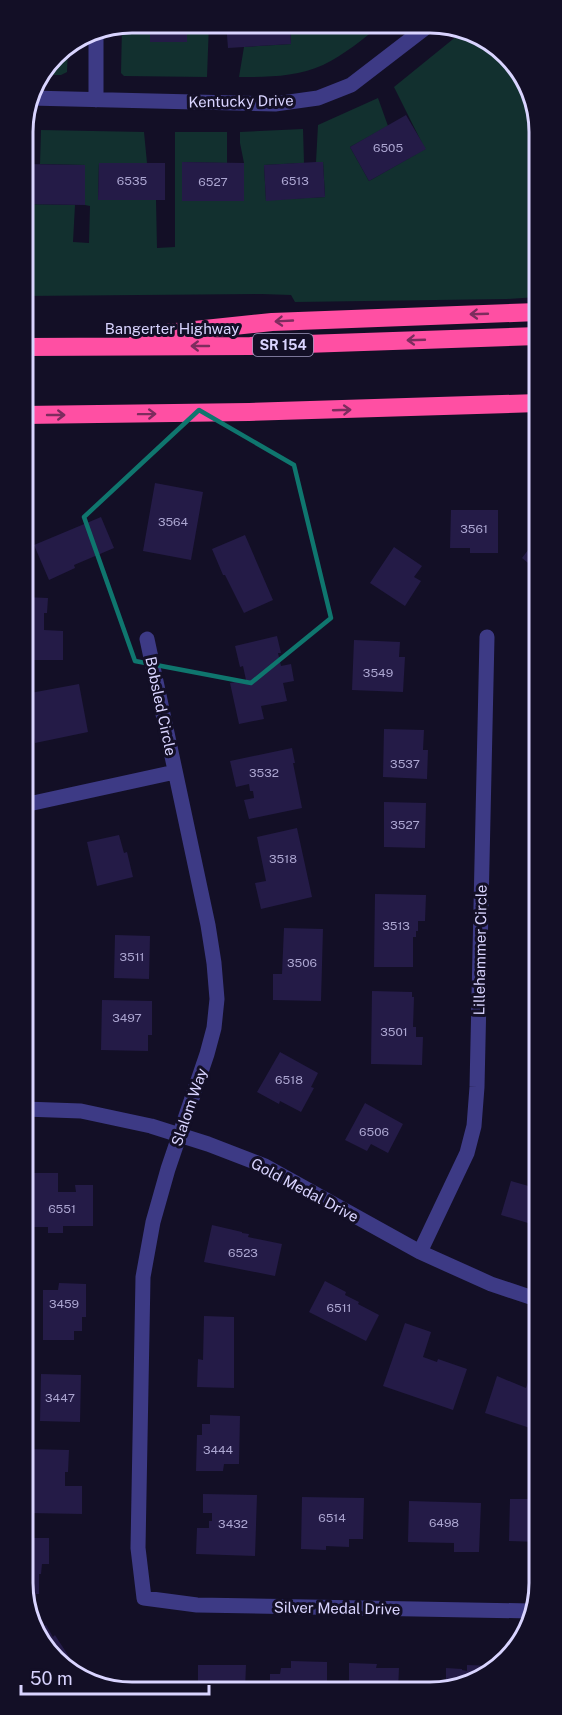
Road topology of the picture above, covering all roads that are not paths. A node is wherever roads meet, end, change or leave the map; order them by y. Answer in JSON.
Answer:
{"nodes":[{"id":1,"x":417,"y":33,"type":"edge"},
{"id":2,"x":96,"y":40,"type":"edge"},
{"id":3,"x":39,"y":98,"type":"edge"},
{"id":4,"x":96,"y":100,"type":"junction"},
{"id":5,"x":529,"y":312,"type":"edge"},
{"id":6,"x":529,"y":336,"type":"edge"},
{"id":7,"x":33,"y":346,"type":"edge"},
{"id":8,"x":33,"y":347,"type":"edge"},
{"id":9,"x":529,"y":404,"type":"edge"},
{"id":10,"x":33,"y":415,"type":"edge"},
{"id":11,"x":487,"y":637,"type":"dead end"},
{"id":12,"x":147,"y":639,"type":"dead end"},
{"id":13,"x":175,"y":772,"type":"junction"},
{"id":14,"x":33,"y":803,"type":"edge"},
{"id":15,"x":33,"y":1109,"type":"edge"},
{"id":16,"x":179,"y":1135,"type":"junction"},
{"id":17,"x":420,"y":1252,"type":"junction"},
{"id":18,"x":529,"y":1297,"type":"edge"},
{"id":19,"x":144,"y":1598,"type":"joint"},
{"id":20,"x":524,"y":1611,"type":"edge"}],
"edges":[{"from":1,"to":4,"type":"street","name":"Kentucky Drive"},
{"from":2,"to":4,"type":"street"},
{"from":3,"to":4,"type":"street","name":"Kentucky Drive"},
{"from":5,"to":7,"type":"highway","one_way":true},
{"from":6,"to":8,"type":"highway","name":"Bangerter Highway","number":"SR 154","one_way":true},
{"from":10,"to":9,"type":"highway","one_way":true},
{"from":11,"to":17,"type":"street","name":"Lillehammer Circle"},
{"from":12,"to":13,"type":"street","name":"Bobsled Circle"},
{"from":13,"to":14,"type":"street"},
{"from":13,"to":16,"type":"street","name":"Slalom Way"},
{"from":15,"to":16,"type":"street","name":"Gold Medal Drive"},
{"from":16,"to":17,"type":"street","name":"Gold Medal Drive"},
{"from":16,"to":19,"type":"street","name":"Slalom Way"},
{"from":17,"to":18,"type":"street","name":"Gold Medal Drive"},
{"from":19,"to":20,"type":"street","name":"Silver Medal Drive"}]}
